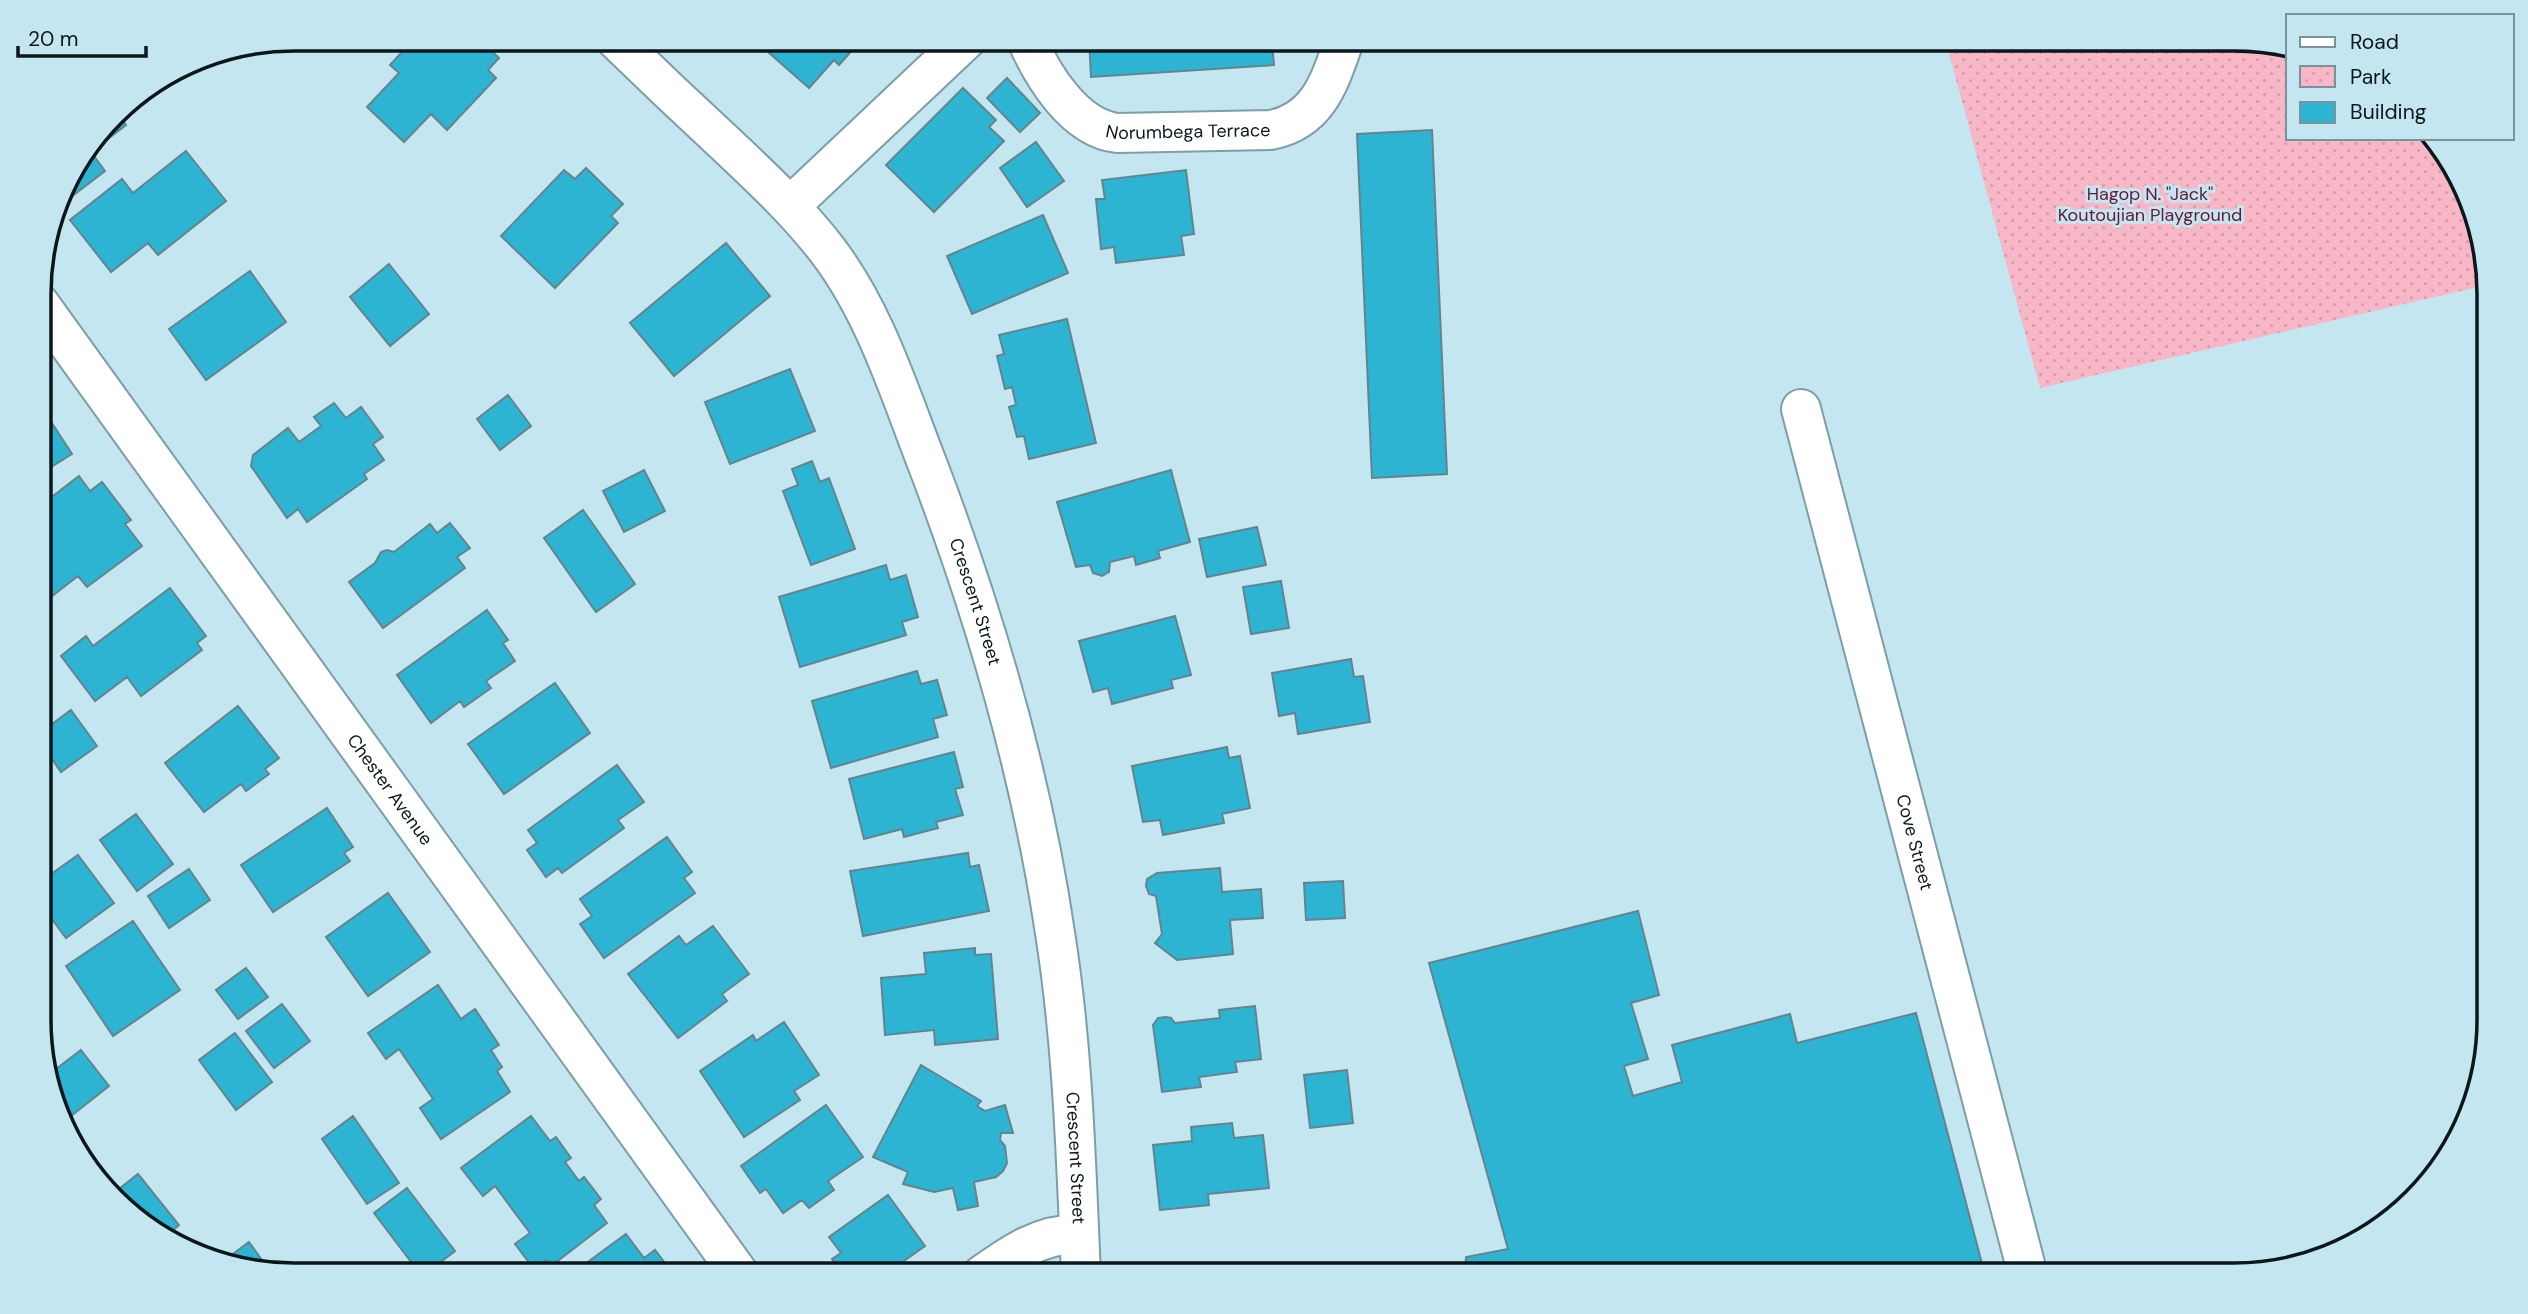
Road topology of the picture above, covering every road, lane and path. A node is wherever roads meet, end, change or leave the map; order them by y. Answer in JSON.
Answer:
{"nodes":[{"id":1,"x":628,"y":51,"type":"edge"},
{"id":2,"x":954,"y":51,"type":"edge"},
{"id":3,"x":1033,"y":51,"type":"edge"},
{"id":4,"x":1340,"y":51,"type":"edge"},
{"id":5,"x":790,"y":206,"type":"junction"},
{"id":6,"x":51,"y":320,"type":"edge"},
{"id":7,"x":1801,"y":409,"type":"dead end"},
{"id":8,"x":1079,"y":1234,"type":"junction"},
{"id":9,"x":731,"y":1263,"type":"edge"},
{"id":10,"x":1000,"y":1263,"type":"edge"},
{"id":11,"x":1080,"y":1263,"type":"edge"},
{"id":12,"x":2025,"y":1263,"type":"edge"}],
"edges":[{"from":1,"to":5,"type":"street","name":"Crescent Street"},
{"from":2,"to":5,"type":"street"},
{"from":3,"to":4,"type":"street","name":"Norumbega Terrace"},
{"from":5,"to":8,"type":"street","name":"Crescent Street"},
{"from":6,"to":9,"type":"street","name":"Chester Avenue"},
{"from":7,"to":12,"type":"street","name":"Cove Street"},
{"from":8,"to":10,"type":"street"},
{"from":8,"to":11,"type":"street","name":"Crescent Street"}]}
